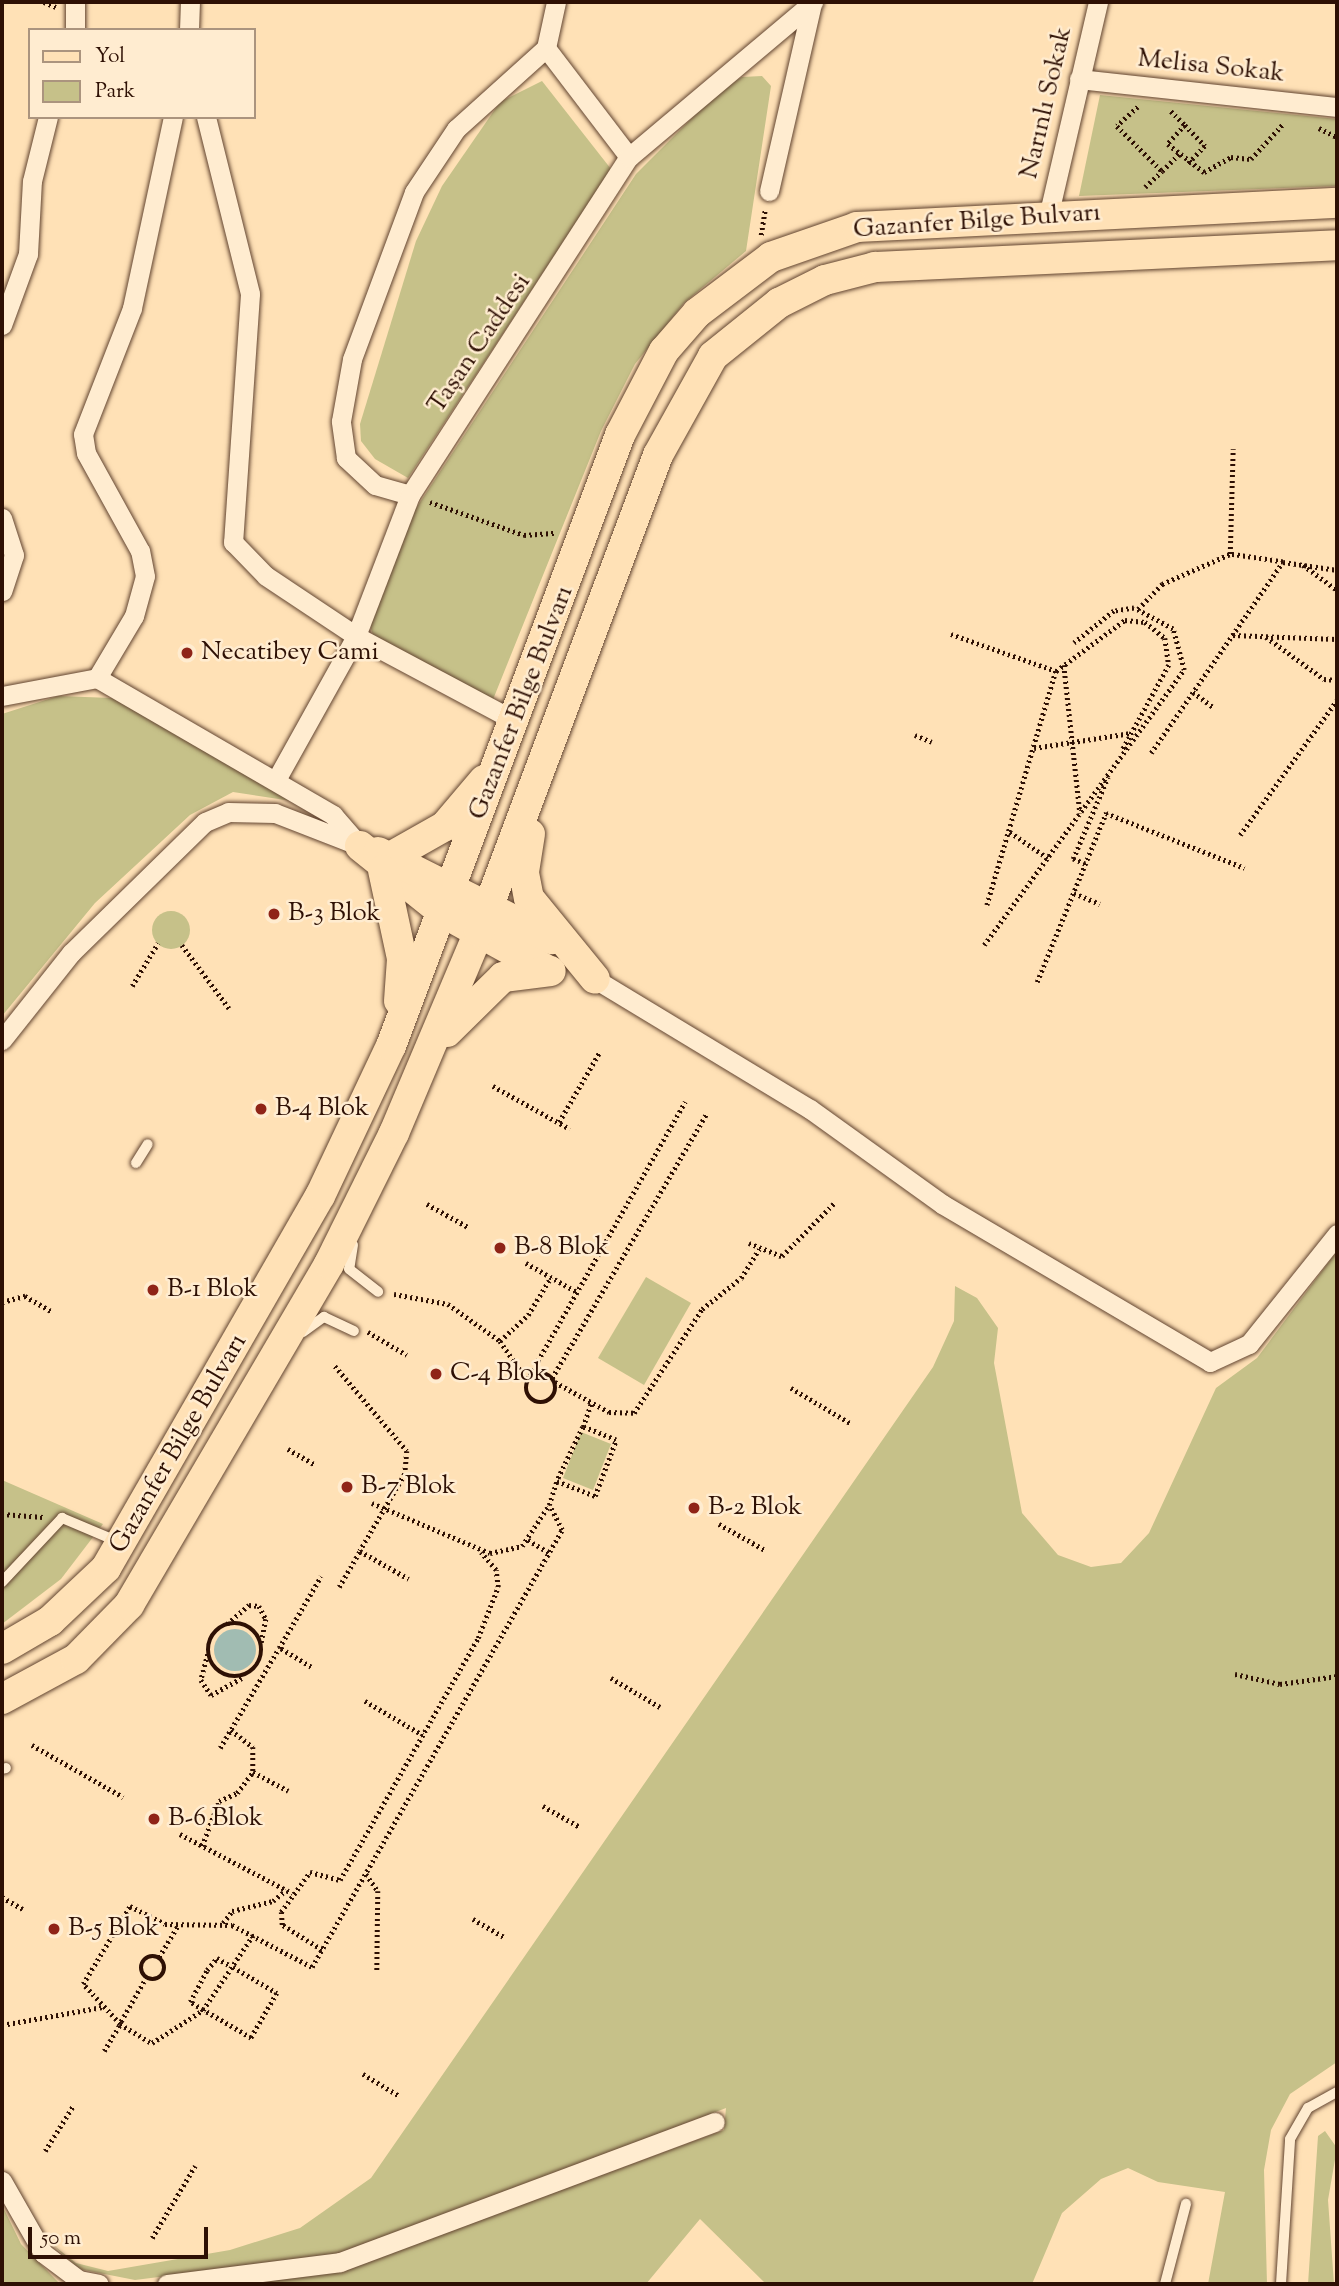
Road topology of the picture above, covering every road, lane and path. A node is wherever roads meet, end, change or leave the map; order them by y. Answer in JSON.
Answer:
{"nodes":[{"id":1,"x":75,"y":2,"type":"edge"},
{"id":2,"x":190,"y":2,"type":"edge"},
{"id":3,"x":556,"y":2,"type":"edge"},
{"id":4,"x":1098,"y":2,"type":"edge"},
{"id":5,"x":812,"y":3,"type":"edge"},
{"id":6,"x":75,"y":28,"type":"edge"},
{"id":7,"x":189,"y":28,"type":"edge"},
{"id":8,"x":546,"y":48,"type":"junction"},
{"id":9,"x":1079,"y":79,"type":"junction"},
{"id":10,"x":1337,"y":107,"type":"edge"},
{"id":11,"x":1147,"y":108,"type":"dead end"},
{"id":12,"x":1158,"y":109,"type":"dead end"},
{"id":13,"x":48,"y":119,"type":"edge"},
{"id":14,"x":173,"y":119,"type":"edge"},
{"id":15,"x":206,"y":119,"type":"edge"},
{"id":16,"x":1185,"y":125,"type":"junction"},
{"id":17,"x":1292,"y":125,"type":"dead end"},
{"id":18,"x":1304,"y":126,"type":"dead end"},
{"id":19,"x":1337,"y":137,"type":"edge"},
{"id":20,"x":1179,"y":154,"type":"junction"},
{"id":21,"x":629,"y":158,"type":"junction"},
{"id":22,"x":1188,"y":164,"type":"junction"},
{"id":23,"x":1162,"y":171,"type":"junction"},
{"id":24,"x":769,"y":191,"type":"joint"},
{"id":25,"x":1138,"y":194,"type":"dead end"},
{"id":26,"x":1337,"y":204,"type":"edge"},
{"id":27,"x":1048,"y":217,"type":"junction"},
{"id":28,"x":760,"y":243,"type":"dead end"},
{"id":29,"x":1337,"y":244,"type":"edge"},
{"id":30,"x":2,"y":325,"type":"edge"},
{"id":31,"x":1233,"y":449,"type":"dead end"},
{"id":32,"x":410,"y":495,"type":"junction"},
{"id":33,"x":2,"y":518,"type":"edge"},
{"id":34,"x":563,"y":533,"type":"dead end"},
{"id":35,"x":1230,"y":554,"type":"junction"},
{"id":36,"x":1283,"y":562,"type":"junction"},
{"id":37,"x":1303,"y":565,"type":"junction"},
{"id":38,"x":1337,"y":570,"type":"edge"},
{"id":39,"x":1337,"y":590,"type":"edge"},
{"id":40,"x":2,"y":591,"type":"edge"},
{"id":41,"x":1138,"y":609,"type":"junction"},
{"id":42,"x":951,"y":634,"type":"dead end"},
{"id":43,"x":1232,"y":635,"type":"junction"},
{"id":44,"x":356,"y":636,"type":"junction"},
{"id":45,"x":1265,"y":636,"type":"junction"},
{"id":46,"x":1337,"y":639,"type":"edge"},
{"id":47,"x":1074,"y":643,"type":"dead end"},
{"id":48,"x":1064,"y":665,"type":"junction"},
{"id":49,"x":1056,"y":671,"type":"junction"},
{"id":50,"x":97,"y":678,"type":"junction"},
{"id":51,"x":1337,"y":680,"type":"edge"},
{"id":52,"x":1193,"y":692,"type":"junction"},
{"id":53,"x":2,"y":696,"type":"edge"},
{"id":54,"x":1337,"y":700,"type":"edge"},
{"id":55,"x":1214,"y":708,"type":"dead end"},
{"id":56,"x":517,"y":722,"type":"junction"},
{"id":57,"x":553,"y":731,"type":"junction"},
{"id":58,"x":1132,"y":733,"type":"junction"},
{"id":59,"x":915,"y":735,"type":"dead end"},
{"id":60,"x":932,"y":742,"type":"dead end"},
{"id":61,"x":1072,"y":742,"type":"junction"},
{"id":62,"x":1034,"y":748,"type":"junction"},
{"id":63,"x":1150,"y":753,"type":"dead end"},
{"id":64,"x":500,"y":762,"type":"junction"},
{"id":65,"x":1111,"y":770,"type":"junction"},
{"id":66,"x":276,"y":780,"type":"junction"},
{"id":67,"x":1080,"y":813,"type":"junction"},
{"id":68,"x":1010,"y":832,"type":"junction"},
{"id":69,"x":1240,"y":835,"type":"dead end"},
{"id":70,"x":360,"y":846,"type":"junction"},
{"id":71,"x":1048,"y":858,"type":"junction"},
{"id":72,"x":387,"y":863,"type":"junction"},
{"id":73,"x":1085,"y":864,"type":"junction"},
{"id":74,"x":1245,"y":868,"type":"dead end"},
{"id":75,"x":453,"y":884,"type":"junction"},
{"id":76,"x":1074,"y":893,"type":"junction"},
{"id":77,"x":490,"y":904,"type":"junction"},
{"id":78,"x":1100,"y":904,"type":"dead end"},
{"id":79,"x":987,"y":905,"type":"dead end"},
{"id":80,"x":442,"y":912,"type":"junction"},
{"id":81,"x":479,"y":932,"type":"junction"},
{"id":82,"x":158,"y":943,"type":"dead end"},
{"id":83,"x":562,"y":944,"type":"junction"},
{"id":84,"x":182,"y":945,"type":"dead end"},
{"id":85,"x":984,"y":945,"type":"dead end"},
{"id":86,"x":547,"y":970,"type":"junction"},
{"id":87,"x":595,"y":979,"type":"junction"},
{"id":88,"x":1037,"y":982,"type":"dead end"},
{"id":89,"x":132,"y":986,"type":"dead end"},
{"id":90,"x":229,"y":1008,"type":"dead end"},
{"id":91,"x":2,"y":1040,"type":"edge"},
{"id":92,"x":391,"y":1045,"type":"junction"},
{"id":93,"x":599,"y":1053,"type":"dead end"},
{"id":94,"x":425,"y":1060,"type":"junction"},
{"id":95,"x":493,"y":1086,"type":"dead end"},
{"id":96,"x":685,"y":1102,"type":"dead end"},
{"id":97,"x":706,"y":1114,"type":"dead end"},
{"id":98,"x":559,"y":1122,"type":"junction"},
{"id":99,"x":570,"y":1129,"type":"dead end"},
{"id":100,"x":394,"y":1133,"type":"junction"},
{"id":101,"x":148,"y":1144,"type":"dead end"},
{"id":102,"x":136,"y":1163,"type":"dead end"},
{"id":103,"x":834,"y":1203,"type":"dead end"},
{"id":104,"x":427,"y":1204,"type":"dead end"},
{"id":105,"x":468,"y":1227,"type":"dead end"},
{"id":106,"x":1337,"y":1234,"type":"edge"},
{"id":107,"x":749,"y":1243,"type":"dead end"},
{"id":108,"x":760,"y":1249,"type":"junction"},
{"id":109,"x":526,"y":1263,"type":"dead end"},
{"id":110,"x":551,"y":1277,"type":"junction"},
{"id":111,"x":378,"y":1292,"type":"joint"},
{"id":112,"x":577,"y":1292,"type":"junction"},
{"id":113,"x":2,"y":1302,"type":"edge"},
{"id":114,"x":51,"y":1311,"type":"dead end"},
{"id":115,"x":356,"y":1328,"type":"joint"},
{"id":116,"x":499,"y":1341,"type":"junction"},
{"id":117,"x":407,"y":1355,"type":"dead end"},
{"id":118,"x":335,"y":1366,"type":"dead end"},
{"id":119,"x":527,"y":1380,"type":"junction"},
{"id":120,"x":553,"y":1380,"type":"junction"},
{"id":121,"x":790,"y":1388,"type":"dead end"},
{"id":122,"x":591,"y":1404,"type":"junction"},
{"id":123,"x":850,"y":1423,"type":"dead end"},
{"id":124,"x":583,"y":1427,"type":"junction"},
{"id":125,"x":288,"y":1449,"type":"dead end"},
{"id":126,"x":316,"y":1465,"type":"dead end"},
{"id":127,"x":212,"y":1470,"type":"junction"},
{"id":128,"x":557,"y":1481,"type":"junction"},
{"id":129,"x":372,"y":1503,"type":"dead end"},
{"id":130,"x":549,"y":1505,"type":"junction"},
{"id":131,"x":385,"y":1510,"type":"junction"},
{"id":132,"x":2,"y":1514,"type":"edge"},
{"id":133,"x":62,"y":1518,"type":"junction"},
{"id":134,"x":719,"y":1524,"type":"dead end"},
{"id":135,"x":528,"y":1541,"type":"junction"},
{"id":136,"x":122,"y":1543,"type":"junction"},
{"id":137,"x":765,"y":1550,"type":"dead end"},
{"id":138,"x":360,"y":1551,"type":"junction"},
{"id":139,"x":481,"y":1553,"type":"junction"},
{"id":140,"x":550,"y":1553,"type":"junction"},
{"id":141,"x":321,"y":1576,"type":"dead end"},
{"id":142,"x":409,"y":1580,"type":"dead end"},
{"id":143,"x":2,"y":1582,"type":"edge"},
{"id":144,"x":339,"y":1587,"type":"dead end"},
{"id":145,"x":227,"y":1625,"type":"junction"},
{"id":146,"x":261,"y":1646,"type":"junction"},
{"id":147,"x":279,"y":1648,"type":"junction"},
{"id":148,"x":2,"y":1649,"type":"edge"},
{"id":149,"x":208,"y":1653,"type":"junction"},
{"id":150,"x":258,"y":1663,"type":"junction"},
{"id":151,"x":311,"y":1667,"type":"dead end"},
{"id":152,"x":267,"y":1669,"type":"junction"},
{"id":153,"x":1235,"y":1674,"type":"dead end"},
{"id":154,"x":245,"y":1675,"type":"junction"},
{"id":155,"x":1337,"y":1676,"type":"edge"},
{"id":156,"x":611,"y":1678,"type":"dead end"},
{"id":157,"x":2,"y":1699,"type":"edge"},
{"id":158,"x":365,"y":1700,"type":"dead end"},
{"id":159,"x":660,"y":1707,"type":"dead end"},
{"id":160,"x":230,"y":1730,"type":"junction"},
{"id":161,"x":423,"y":1735,"type":"junction"},
{"id":162,"x":32,"y":1745,"type":"dead end"},
{"id":163,"x":220,"y":1748,"type":"dead end"},
{"id":164,"x":253,"y":1772,"type":"junction"},
{"id":165,"x":288,"y":1791,"type":"dead end"},
{"id":166,"x":123,"y":1797,"type":"dead end"},
{"id":167,"x":542,"y":1806,"type":"dead end"},
{"id":168,"x":580,"y":1827,"type":"dead end"},
{"id":169,"x":180,"y":1834,"type":"dead end"},
{"id":170,"x":202,"y":1846,"type":"junction"},
{"id":171,"x":366,"y":1874,"type":"junction"},
{"id":172,"x":286,"y":1889,"type":"junction"},
{"id":173,"x":292,"y":1893,"type":"junction"},
{"id":174,"x":2,"y":1897,"type":"edge"},
{"id":175,"x":23,"y":1909,"type":"dead end"},
{"id":176,"x":473,"y":1919,"type":"dead end"},
{"id":177,"x":223,"y":1923,"type":"junction"},
{"id":178,"x":178,"y":1924,"type":"junction"},
{"id":179,"x":253,"y":1936,"type":"junction"},
{"id":180,"x":506,"y":1938,"type":"dead end"},
{"id":181,"x":322,"y":1950,"type":"junction"},
{"id":182,"x":159,"y":1957,"type":"junction"},
{"id":183,"x":231,"y":1966,"type":"junction"},
{"id":184,"x":377,"y":1970,"type":"dead end"},
{"id":185,"x":147,"y":1978,"type":"junction"},
{"id":186,"x":103,"y":2007,"type":"junction"},
{"id":187,"x":203,"y":2010,"type":"junction"},
{"id":188,"x":120,"y":2024,"type":"junction"},
{"id":189,"x":2,"y":2025,"type":"edge"},
{"id":190,"x":104,"y":2051,"type":"dead end"},
{"id":191,"x":363,"y":2074,"type":"dead end"},
{"id":192,"x":1337,"y":2092,"type":"edge"},
{"id":193,"x":398,"y":2095,"type":"dead end"},
{"id":194,"x":73,"y":2106,"type":"dead end"},
{"id":195,"x":715,"y":2122,"type":"dead end"},
{"id":196,"x":45,"y":2151,"type":"dead end"},
{"id":197,"x":195,"y":2166,"type":"dead end"},
{"id":198,"x":2,"y":2181,"type":"edge"},
{"id":199,"x":1186,"y":2204,"type":"dead end"},
{"id":200,"x":152,"y":2238,"type":"dead end"},
{"id":201,"x":99,"y":2284,"type":"edge"},
{"id":202,"x":167,"y":2284,"type":"edge"},
{"id":203,"x":1165,"y":2284,"type":"edge"},
{"id":204,"x":1281,"y":2284,"type":"edge"}],
"edges":[{"from":1,"to":6,"type":"street"},
{"from":2,"to":7,"type":"street"},
{"from":3,"to":8,"type":"street"},
{"from":4,"to":9,"type":"street","name":"Narınlı Sokak"},
{"from":5,"to":21,"type":"street","name":"Taşan Caddesi"},
{"from":5,"to":24,"type":"street"},
{"from":8,"to":21,"type":"street"},
{"from":8,"to":32,"type":"street"},
{"from":9,"to":10,"type":"street","name":"Melisa Sokak"},
{"from":9,"to":27,"type":"street","name":"Narınlı Sokak"},
{"from":11,"to":23,"type":"path"},
{"from":12,"to":16,"type":"path"},
{"from":13,"to":30,"type":"street"},
{"from":14,"to":50,"type":"street"},
{"from":15,"to":44,"type":"street"},
{"from":16,"to":20,"type":"path"},
{"from":16,"to":22,"type":"path"},
{"from":17,"to":22,"type":"path"},
{"from":18,"to":19,"type":"path"},
{"from":20,"to":22,"type":"path"},
{"from":20,"to":23,"type":"path"},
{"from":21,"to":32,"type":"street","name":"Taşan Caddesi"},
{"from":23,"to":25,"type":"path"},
{"from":24,"to":28,"type":"path"},
{"from":26,"to":27,"type":"main road","name":"Gazanfer Bilge Bulvarı"},
{"from":27,"to":56,"type":"main road","name":"Gazanfer Bilge Bulvarı"},
{"from":29,"to":57,"type":"main road","name":"Gazanfer Bilge Bulvarı"},
{"from":31,"to":35,"type":"path"},
{"from":32,"to":34,"type":"path"},
{"from":32,"to":44,"type":"street","name":"Taşan Caddesi"},
{"from":33,"to":40,"type":"street"},
{"from":35,"to":36,"type":"path"},
{"from":35,"to":41,"type":"path"},
{"from":36,"to":37,"type":"path"},
{"from":36,"to":43,"type":"path"},
{"from":37,"to":38,"type":"path"},
{"from":37,"to":39,"type":"path"},
{"from":41,"to":47,"type":"path"},
{"from":41,"to":65,"type":"path"},
{"from":42,"to":49,"type":"path"},
{"from":43,"to":45,"type":"path"},
{"from":43,"to":52,"type":"path"},
{"from":44,"to":56,"type":"street"},
{"from":44,"to":66,"type":"street","name":"Taşan Caddesi"},
{"from":45,"to":46,"type":"path"},
{"from":45,"to":51,"type":"path"},
{"from":48,"to":49,"type":"path"},
{"from":48,"to":58,"type":"path"},
{"from":48,"to":61,"type":"path"},
{"from":49,"to":62,"type":"path"},
{"from":50,"to":53,"type":"street"},
{"from":50,"to":66,"type":"street"},
{"from":52,"to":55,"type":"path"},
{"from":52,"to":63,"type":"path"},
{"from":54,"to":69,"type":"path"},
{"from":56,"to":64,"type":"main road","name":"Gazanfer Bilge Bulvarı"},
{"from":57,"to":77,"type":"main road","name":"Gazanfer Bilge Bulvarı"},
{"from":57,"to":83,"type":"main road"},
{"from":58,"to":61,"type":"path"},
{"from":58,"to":65,"type":"path"},
{"from":59,"to":60,"type":"path"},
{"from":61,"to":62,"type":"path"},
{"from":61,"to":67,"type":"path"},
{"from":62,"to":68,"type":"path"},
{"from":64,"to":72,"type":"main road"},
{"from":64,"to":75,"type":"main road","name":"Gazanfer Bilge Bulvarı"},
{"from":65,"to":67,"type":"path"},
{"from":65,"to":73,"type":"path"},
{"from":66,"to":70,"type":"street"},
{"from":67,"to":71,"type":"path"},
{"from":68,"to":71,"type":"path"},
{"from":68,"to":79,"type":"path"},
{"from":70,"to":72,"type":"main road"},
{"from":70,"to":91,"type":"street"},
{"from":71,"to":85,"type":"path"},
{"from":72,"to":75,"type":"main road"},
{"from":72,"to":80,"type":"main road"},
{"from":72,"to":92,"type":"main road"},
{"from":73,"to":74,"type":"path"},
{"from":73,"to":76,"type":"path"},
{"from":75,"to":77,"type":"main road"},
{"from":75,"to":80,"type":"main road","name":"Gazanfer Bilge Bulvarı"},
{"from":76,"to":78,"type":"path"},
{"from":76,"to":88,"type":"path"},
{"from":77,"to":81,"type":"main road","name":"Gazanfer Bilge Bulvarı"},
{"from":77,"to":83,"type":"main road"},
{"from":80,"to":81,"type":"main road"},
{"from":80,"to":92,"type":"main road","name":"Gazanfer Bilge Bulvarı"},
{"from":81,"to":86,"type":"main road"},
{"from":81,"to":94,"type":"main road","name":"Gazanfer Bilge Bulvarı"},
{"from":82,"to":89,"type":"path"},
{"from":83,"to":87,"type":"main road"},
{"from":84,"to":90,"type":"path"},
{"from":86,"to":87,"type":"main road"},
{"from":86,"to":94,"type":"main road"},
{"from":87,"to":106,"type":"street"},
{"from":92,"to":136,"type":"main road","name":"Gazanfer Bilge Bulvarı"},
{"from":93,"to":98,"type":"path"},
{"from":94,"to":100,"type":"main road","name":"Gazanfer Bilge Bulvarı"},
{"from":95,"to":98,"type":"path"},
{"from":96,"to":112,"type":"path"},
{"from":97,"to":120,"type":"path"},
{"from":98,"to":99,"type":"path"},
{"from":100,"to":111,"type":"lane"},
{"from":100,"to":127,"type":"main road","name":"Gazanfer Bilge Bulvarı"},
{"from":101,"to":102,"type":"lane"},
{"from":103,"to":108,"type":"path"},
{"from":104,"to":105,"type":"path"},
{"from":107,"to":108,"type":"path"},
{"from":108,"to":122,"type":"path"},
{"from":109,"to":110,"type":"path"},
{"from":110,"to":112,"type":"path"},
{"from":110,"to":116,"type":"path"},
{"from":111,"to":116,"type":"path"},
{"from":112,"to":119,"type":"path"},
{"from":113,"to":114,"type":"path"},
{"from":115,"to":117,"type":"path"},
{"from":115,"to":127,"type":"lane"},
{"from":116,"to":119,"type":"path"},
{"from":118,"to":131,"type":"path"},
{"from":119,"to":120,"type":"path"},
{"from":119,"to":120,"type":"path"},
{"from":120,"to":122,"type":"path"},
{"from":121,"to":123,"type":"path"},
{"from":122,"to":124,"type":"path"},
{"from":124,"to":128,"type":"path"},
{"from":124,"to":128,"type":"path"},
{"from":125,"to":126,"type":"path"},
{"from":127,"to":157,"type":"main road","name":"Gazanfer Bilge Bulvarı"},
{"from":128,"to":130,"type":"path"},
{"from":129,"to":131,"type":"path"},
{"from":130,"to":135,"type":"path"},
{"from":130,"to":140,"type":"path"},
{"from":131,"to":138,"type":"path"},
{"from":131,"to":139,"type":"path"},
{"from":132,"to":133,"type":"path"},
{"from":133,"to":136,"type":"lane"},
{"from":133,"to":143,"type":"lane"},
{"from":134,"to":137,"type":"path"},
{"from":135,"to":139,"type":"path"},
{"from":135,"to":140,"type":"path"},
{"from":136,"to":148,"type":"main road","name":"Gazanfer Bilge Bulvarı"},
{"from":138,"to":142,"type":"path"},
{"from":138,"to":144,"type":"path"},
{"from":139,"to":161,"type":"path"},
{"from":140,"to":171,"type":"path"},
{"from":141,"to":147,"type":"path"},
{"from":145,"to":146,"type":"path"},
{"from":145,"to":146,"type":"path"},
{"from":145,"to":149,"type":"path"},
{"from":146,"to":150,"type":"path"},
{"from":147,"to":151,"type":"path"},
{"from":147,"to":152,"type":"path"},
{"from":149,"to":154,"type":"path"},
{"from":149,"to":154,"type":"path"},
{"from":150,"to":152,"type":"path"},
{"from":150,"to":154,"type":"path"},
{"from":152,"to":160,"type":"path"},
{"from":153,"to":155,"type":"path"},
{"from":156,"to":159,"type":"path"},
{"from":158,"to":161,"type":"path"},
{"from":160,"to":163,"type":"path"},
{"from":160,"to":164,"type":"path"},
{"from":161,"to":173,"type":"path"},
{"from":162,"to":166,"type":"path"},
{"from":164,"to":165,"type":"path"},
{"from":164,"to":170,"type":"path"},
{"from":167,"to":168,"type":"path"},
{"from":169,"to":170,"type":"path"},
{"from":170,"to":172,"type":"path"},
{"from":171,"to":181,"type":"path"},
{"from":171,"to":184,"type":"path"},
{"from":172,"to":173,"type":"path"},
{"from":172,"to":177,"type":"path"},
{"from":173,"to":181,"type":"path"},
{"from":174,"to":175,"type":"path"},
{"from":176,"to":180,"type":"path"},
{"from":177,"to":178,"type":"path"},
{"from":177,"to":179,"type":"path"},
{"from":178,"to":182,"type":"path"},
{"from":178,"to":186,"type":"path"},
{"from":179,"to":181,"type":"path"},
{"from":179,"to":183,"type":"path"},
{"from":182,"to":185,"type":"path"},
{"from":182,"to":185,"type":"path"},
{"from":183,"to":187,"type":"path"},
{"from":183,"to":187,"type":"path"},
{"from":183,"to":187,"type":"path"},
{"from":185,"to":188,"type":"path"},
{"from":186,"to":188,"type":"path"},
{"from":186,"to":189,"type":"path"},
{"from":187,"to":188,"type":"path"},
{"from":188,"to":190,"type":"path"},
{"from":191,"to":193,"type":"path"},
{"from":192,"to":204,"type":"lane"},
{"from":194,"to":196,"type":"path"},
{"from":195,"to":202,"type":"street"},
{"from":197,"to":200,"type":"path"},
{"from":198,"to":201,"type":"street"},
{"from":199,"to":203,"type":"lane"}]}
